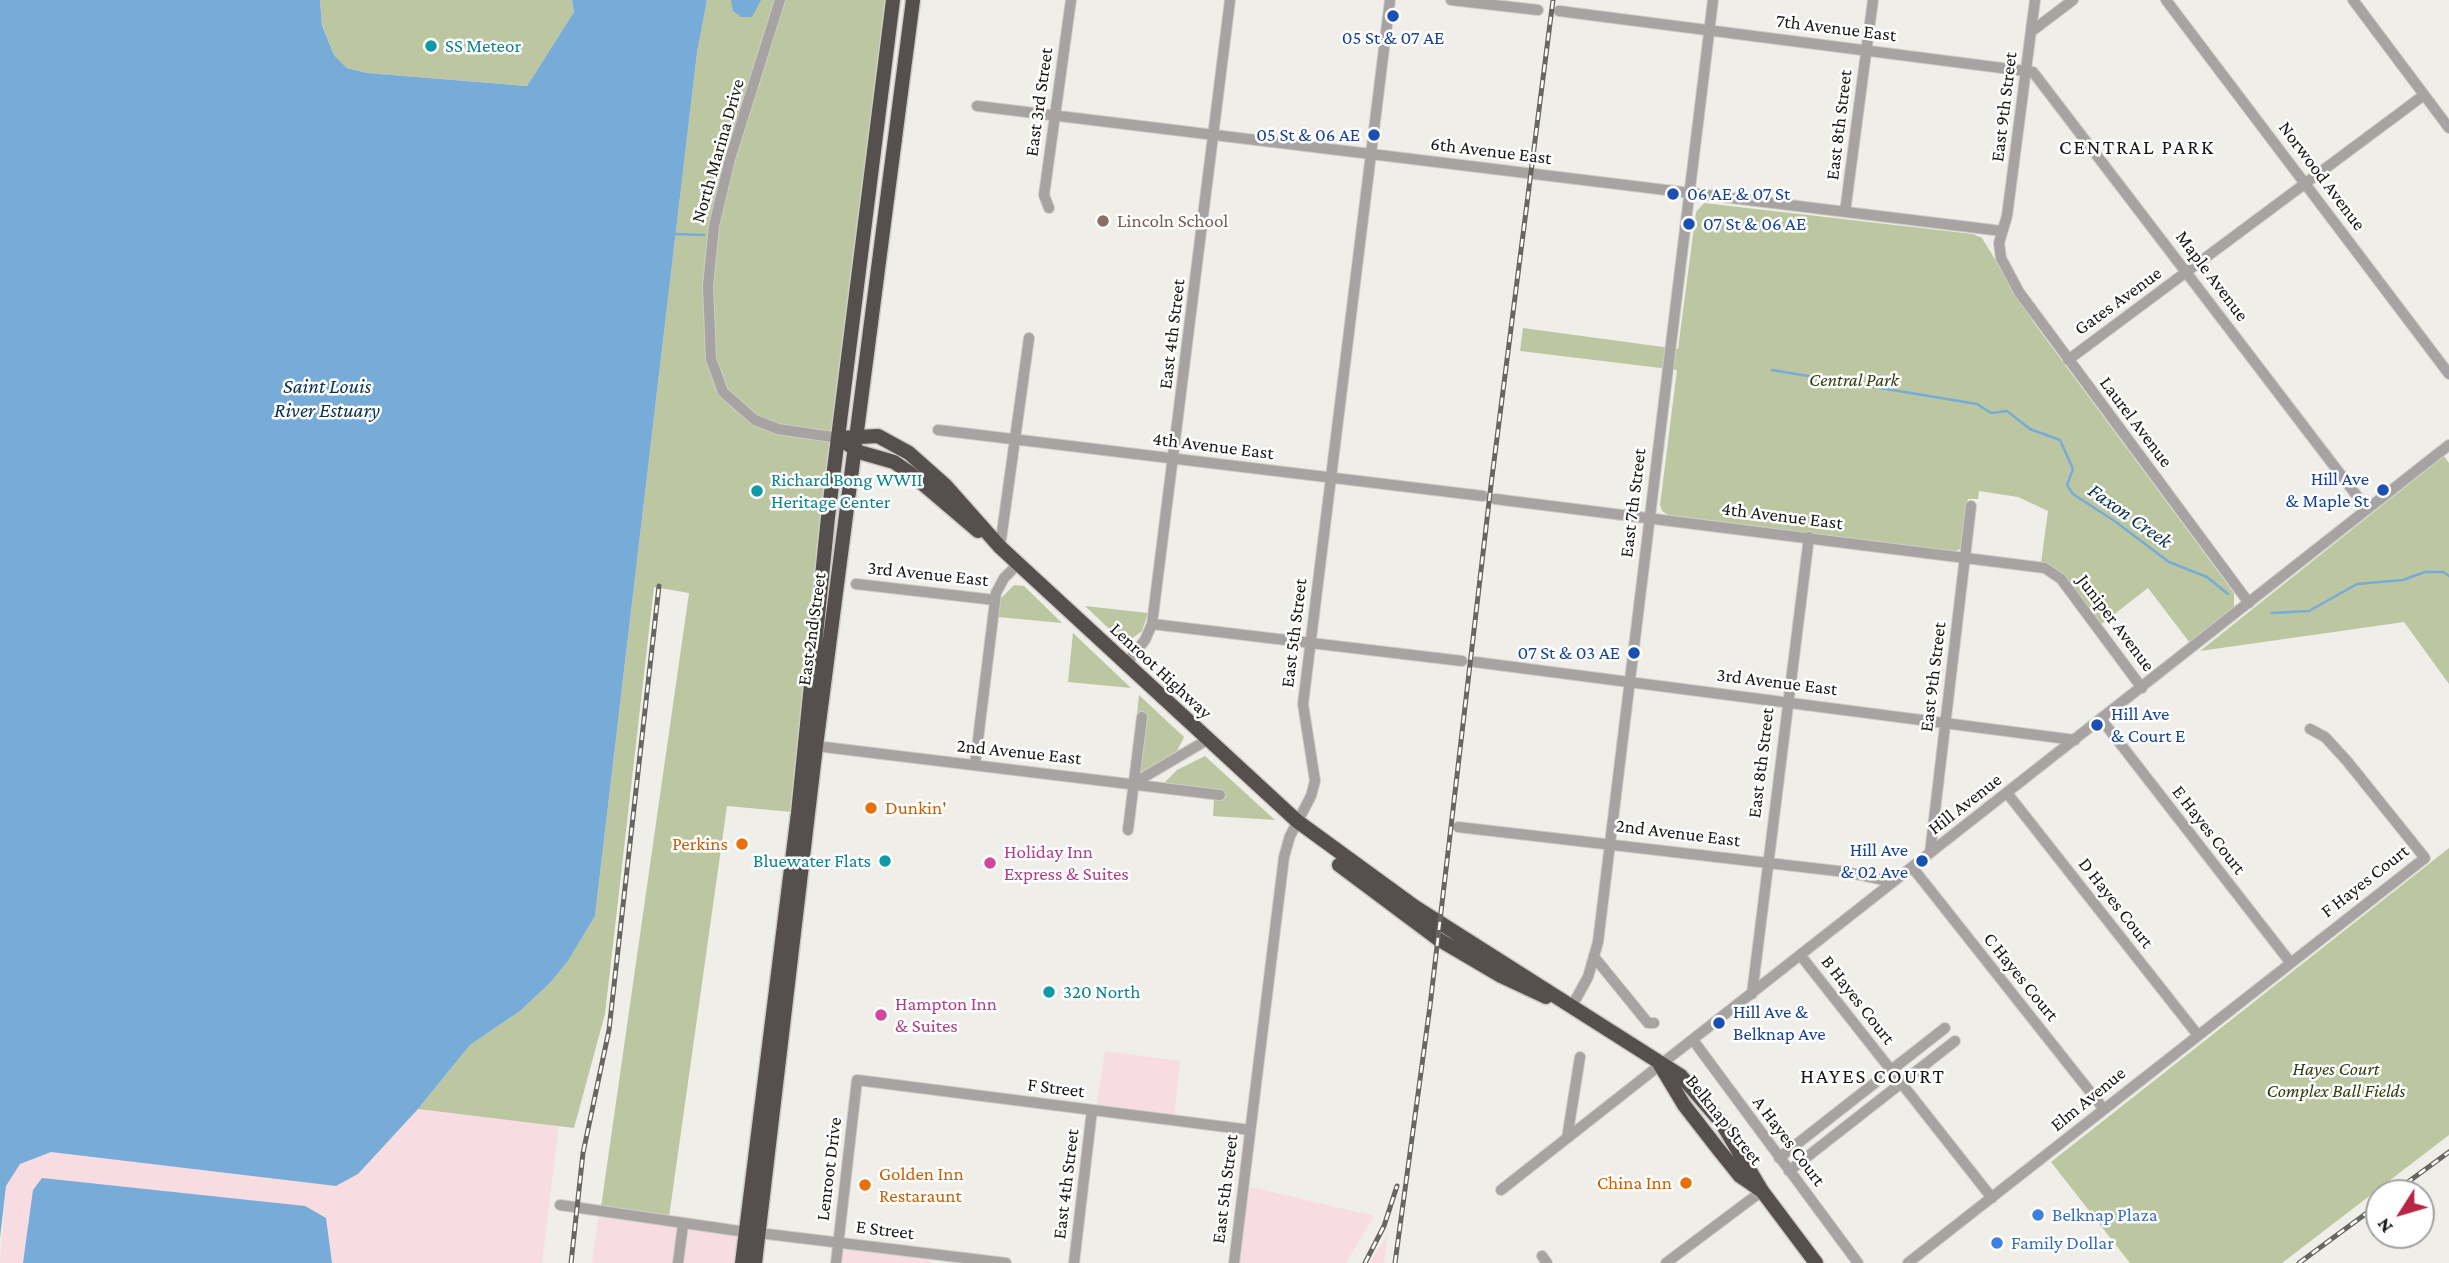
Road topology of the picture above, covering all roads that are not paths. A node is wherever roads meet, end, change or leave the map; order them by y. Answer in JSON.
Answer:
{"nodes":[{"id":1,"x":780,"y":0,"type":"edge"},
{"id":2,"x":893,"y":0,"type":"edge"},
{"id":3,"x":913,"y":0,"type":"edge"},
{"id":4,"x":1071,"y":0,"type":"edge"},
{"id":5,"x":1230,"y":0,"type":"edge"},
{"id":6,"x":1390,"y":0,"type":"edge"},
{"id":7,"x":1451,"y":0,"type":"edge"},
{"id":8,"x":1713,"y":0,"type":"edge"},
{"id":9,"x":1873,"y":0,"type":"edge"},
{"id":10,"x":2035,"y":0,"type":"edge"},
{"id":11,"x":2073,"y":0,"type":"edge"},
{"id":12,"x":2166,"y":0,"type":"edge"},
{"id":13,"x":2353,"y":0,"type":"edge"},
{"id":14,"x":1538,"y":10,"type":"dead end"},
{"id":15,"x":1559,"y":11,"type":"dead end"},
{"id":16,"x":1709,"y":30,"type":"junction"},
{"id":17,"x":2032,"y":31,"type":"junction"},
{"id":18,"x":1867,"y":49,"type":"junction"},
{"id":19,"x":2025,"y":69,"type":"junction"},
{"id":20,"x":2424,"y":95,"type":"junction"},
{"id":21,"x":976,"y":106,"type":"dead end"},
{"id":22,"x":1055,"y":116,"type":"junction"},
{"id":23,"x":2449,"y":128,"type":"edge"},
{"id":24,"x":1213,"y":136,"type":"junction"},
{"id":25,"x":1372,"y":154,"type":"junction"},
{"id":26,"x":2306,"y":184,"type":"junction"},
{"id":27,"x":1688,"y":193,"type":"junction"},
{"id":28,"x":1049,"y":208,"type":"dead end"},
{"id":29,"x":1845,"y":212,"type":"junction"},
{"id":30,"x":2002,"y":231,"type":"junction"},
{"id":31,"x":2001,"y":258,"type":"joint"},
{"id":32,"x":2187,"y":272,"type":"junction"},
{"id":33,"x":1029,"y":338,"type":"dead end"},
{"id":34,"x":2068,"y":360,"type":"junction"},
{"id":35,"x":2449,"y":374,"type":"edge"},
{"id":36,"x":938,"y":430,"type":"dead end"},
{"id":37,"x":839,"y":438,"type":"junction"},
{"id":38,"x":1016,"y":440,"type":"junction"},
{"id":39,"x":856,"y":443,"type":"junction"},
{"id":40,"x":2449,"y":445,"type":"edge"},
{"id":41,"x":1175,"y":460,"type":"junction"},
{"id":42,"x":1331,"y":478,"type":"junction"},
{"id":43,"x":1483,"y":496,"type":"dead end"},
{"id":44,"x":1495,"y":499,"type":"dead end"},
{"id":45,"x":1971,"y":506,"type":"dead end"},
{"id":46,"x":2367,"y":509,"type":"junction"},
{"id":47,"x":1649,"y":518,"type":"junction"},
{"id":48,"x":1809,"y":537,"type":"junction"},
{"id":49,"x":1000,"y":547,"type":"junction"},
{"id":50,"x":1965,"y":557,"type":"junction"},
{"id":51,"x":1018,"y":564,"type":"junction"},
{"id":52,"x":2061,"y":579,"type":"joint"},
{"id":53,"x":856,"y":584,"type":"dead end"},
{"id":54,"x":995,"y":600,"type":"junction"},
{"id":55,"x":2249,"y":603,"type":"junction"},
{"id":56,"x":1152,"y":624,"type":"junction"},
{"id":57,"x":1311,"y":641,"type":"junction"},
{"id":58,"x":1462,"y":661,"type":"dead end"},
{"id":59,"x":1475,"y":662,"type":"dead end"},
{"id":60,"x":1126,"y":664,"type":"junction"},
{"id":61,"x":1629,"y":681,"type":"junction"},
{"id":62,"x":2142,"y":688,"type":"junction"},
{"id":63,"x":1787,"y":700,"type":"junction"},
{"id":64,"x":1142,"y":717,"type":"dead end"},
{"id":65,"x":2101,"y":719,"type":"junction"},
{"id":66,"x":1945,"y":722,"type":"junction"},
{"id":67,"x":2310,"y":729,"type":"dead end"},
{"id":68,"x":1207,"y":740,"type":"junction"},
{"id":69,"x":2074,"y":740,"type":"junction"},
{"id":70,"x":811,"y":746,"type":"junction"},
{"id":71,"x":975,"y":764,"type":"junction"},
{"id":72,"x":1134,"y":783,"type":"junction"},
{"id":73,"x":2007,"y":793,"type":"junction"},
{"id":74,"x":1220,"y":794,"type":"dead end"},
{"id":75,"x":1297,"y":821,"type":"junction"},
{"id":76,"x":1458,"y":827,"type":"dead end"},
{"id":77,"x":1128,"y":830,"type":"dead end"},
{"id":78,"x":1609,"y":842,"type":"junction"},
{"id":79,"x":1930,"y":853,"type":"junction"},
{"id":80,"x":1767,"y":862,"type":"junction"},
{"id":81,"x":1912,"y":867,"type":"junction"},
{"id":82,"x":1893,"y":882,"type":"junction"},
{"id":83,"x":1801,"y":956,"type":"junction"},
{"id":84,"x":1595,"y":958,"type":"junction"},
{"id":85,"x":2290,"y":962,"type":"junction"},
{"id":86,"x":1752,"y":994,"type":"junction"},
{"id":87,"x":1572,"y":1006,"type":"junction"},
{"id":88,"x":1654,"y":1023,"type":"dead end"},
{"id":89,"x":1945,"y":1028,"type":"dead end"},
{"id":90,"x":2197,"y":1034,"type":"junction"},
{"id":91,"x":1693,"y":1040,"type":"junction"},
{"id":92,"x":1955,"y":1041,"type":"dead end"},
{"id":93,"x":1580,"y":1057,"type":"dead end"},
{"id":94,"x":1660,"y":1065,"type":"junction"},
{"id":95,"x":1892,"y":1070,"type":"junction"},
{"id":96,"x":857,"y":1080,"type":"joint"},
{"id":97,"x":1901,"y":1083,"type":"junction"},
{"id":98,"x":2103,"y":1108,"type":"junction"},
{"id":99,"x":1092,"y":1110,"type":"junction"},
{"id":100,"x":1250,"y":1130,"type":"junction"},
{"id":101,"x":1567,"y":1138,"type":"junction"},
{"id":102,"x":1779,"y":1158,"type":"junction"},
{"id":103,"x":1789,"y":1171,"type":"junction"},
{"id":104,"x":1501,"y":1190,"type":"dead end"},
{"id":105,"x":1762,"y":1191,"type":"junction"},
{"id":106,"x":1992,"y":1198,"type":"junction"},
{"id":107,"x":560,"y":1205,"type":"dead end"},
{"id":108,"x":683,"y":1225,"type":"junction"},
{"id":109,"x":753,"y":1233,"type":"junction"},
{"id":110,"x":839,"y":1242,"type":"junction"},
{"id":111,"x":678,"y":1263,"type":"edge"},
{"id":112,"x":742,"y":1263,"type":"edge"},
{"id":113,"x":755,"y":1263,"type":"edge"},
{"id":114,"x":836,"y":1263,"type":"edge"},
{"id":115,"x":1006,"y":1263,"type":"edge"},
{"id":116,"x":1074,"y":1263,"type":"edge"},
{"id":117,"x":1234,"y":1263,"type":"edge"},
{"id":118,"x":1666,"y":1263,"type":"edge"},
{"id":119,"x":1816,"y":1263,"type":"edge"},
{"id":120,"x":1858,"y":1263,"type":"edge"},
{"id":121,"x":1908,"y":1263,"type":"edge"}],
"edges":[{"from":1,"to":37,"type":"street","name":"North Marina Drive"},
{"from":2,"to":37,"type":"highway","name":"East 2nd Street"},
{"from":3,"to":39,"type":"highway","name":"East 2nd Street"},
{"from":4,"to":22,"type":"street","name":"East 3rd Street"},
{"from":5,"to":24,"type":"street","name":"East 4th Street"},
{"from":6,"to":25,"type":"street","name":"East 5th Street"},
{"from":7,"to":14,"type":"street"},
{"from":8,"to":16,"type":"street","name":"East 7th Street"},
{"from":9,"to":18,"type":"street","name":"East 8th Street"},
{"from":10,"to":17,"type":"street","name":"East 9th Street"},
{"from":11,"to":17,"type":"street"},
{"from":12,"to":26,"type":"street","name":"Norwood Avenue"},
{"from":13,"to":20,"type":"street"},
{"from":15,"to":16,"type":"street","name":"7th Avenue East"},
{"from":16,"to":18,"type":"street","name":"7th Avenue East"},
{"from":16,"to":27,"type":"street","name":"East 7th Street"},
{"from":17,"to":19,"type":"street","name":"East 9th Street"},
{"from":18,"to":19,"type":"street","name":"7th Avenue East"},
{"from":18,"to":29,"type":"street","name":"East 8th Street"},
{"from":19,"to":30,"type":"street","name":"East 9th Street"},
{"from":19,"to":32,"type":"street","name":"Maple Avenue"},
{"from":20,"to":23,"type":"street"},
{"from":20,"to":26,"type":"street","name":"Gates Avenue"},
{"from":21,"to":22,"type":"street","name":"6th Avenue East"},
{"from":22,"to":24,"type":"street","name":"6th Avenue East"},
{"from":22,"to":28,"type":"street","name":"East 3rd Street"},
{"from":24,"to":25,"type":"street","name":"6th Avenue East"},
{"from":24,"to":41,"type":"street","name":"East 4th Street"},
{"from":25,"to":27,"type":"street","name":"6th Avenue East"},
{"from":25,"to":42,"type":"street","name":"East 5th Street"},
{"from":26,"to":32,"type":"street","name":"Gates Avenue"},
{"from":26,"to":35,"type":"street","name":"Norwood Avenue"},
{"from":27,"to":29,"type":"street","name":"6th Avenue East"},
{"from":27,"to":47,"type":"street","name":"East 7th Street"},
{"from":29,"to":30,"type":"street","name":"6th Avenue East"},
{"from":30,"to":31,"type":"street","name":"East 9th Street"},
{"from":31,"to":34,"type":"street","name":"Laurel Avenue"},
{"from":32,"to":34,"type":"street","name":"Gates Avenue"},
{"from":32,"to":46,"type":"street","name":"Maple Avenue"},
{"from":33,"to":38,"type":"street"},
{"from":34,"to":55,"type":"street","name":"Laurel Avenue"},
{"from":36,"to":38,"type":"street","name":"4th Avenue East"},
{"from":37,"to":39,"type":"highway","name":"Lenroot Highway"},
{"from":37,"to":70,"type":"highway","name":"East 2nd Street"},
{"from":38,"to":41,"type":"street","name":"4th Avenue East"},
{"from":38,"to":49,"type":"street"},
{"from":39,"to":49,"type":"highway","name":"Lenroot Highway"},
{"from":39,"to":70,"type":"highway","name":"East 2nd Street"},
{"from":40,"to":46,"type":"street","name":"Hill Avenue"},
{"from":41,"to":42,"type":"street","name":"4th Avenue East"},
{"from":41,"to":56,"type":"street","name":"East 4th Street"},
{"from":42,"to":43,"type":"street","name":"4th Avenue East"},
{"from":42,"to":57,"type":"street","name":"East 5th Street"},
{"from":44,"to":47,"type":"street","name":"4th Avenue East"},
{"from":45,"to":50,"type":"street","name":"East 9th Street"},
{"from":46,"to":55,"type":"street","name":"Hill Avenue"},
{"from":47,"to":48,"type":"street","name":"4th Avenue East"},
{"from":47,"to":61,"type":"street","name":"East 7th Street"},
{"from":48,"to":50,"type":"street","name":"4th Avenue East"},
{"from":48,"to":63,"type":"street","name":"East 8th Street"},
{"from":49,"to":51,"type":"highway","name":"Lenroot Highway"},
{"from":50,"to":52,"type":"street","name":"4th Avenue East"},
{"from":50,"to":66,"type":"street","name":"East 9th Street"},
{"from":51,"to":54,"type":"street","name":"3rd Avenue East"},
{"from":51,"to":60,"type":"highway","name":"Lenroot Highway"},
{"from":52,"to":62,"type":"street","name":"Juniper Avenue"},
{"from":53,"to":54,"type":"street","name":"3rd Avenue East"},
{"from":54,"to":71,"type":"street"},
{"from":55,"to":62,"type":"street","name":"Hill Avenue"},
{"from":56,"to":57,"type":"street"},
{"from":56,"to":60,"type":"street","name":"East 4th Street"},
{"from":57,"to":58,"type":"street"},
{"from":57,"to":75,"type":"street","name":"East 5th Street"},
{"from":59,"to":61,"type":"street","name":"3rd Avenue East"},
{"from":60,"to":68,"type":"highway","name":"Lenroot Highway"},
{"from":61,"to":63,"type":"street","name":"3rd Avenue East"},
{"from":61,"to":78,"type":"street","name":"East 7th Street"},
{"from":62,"to":65,"type":"street","name":"Hill Avenue"},
{"from":63,"to":66,"type":"street","name":"3rd Avenue East"},
{"from":63,"to":80,"type":"street","name":"East 8th Street"},
{"from":64,"to":72,"type":"street"},
{"from":65,"to":69,"type":"street","name":"Hill Avenue"},
{"from":65,"to":85,"type":"street","name":"E Hayes Court"},
{"from":66,"to":69,"type":"street","name":"3rd Avenue East"},
{"from":66,"to":79,"type":"street","name":"East 9th Street"},
{"from":67,"to":85,"type":"street","name":"F Hayes Court"},
{"from":68,"to":72,"type":"street"},
{"from":68,"to":75,"type":"highway","name":"Lenroot Highway"},
{"from":69,"to":73,"type":"street","name":"Hill Avenue"},
{"from":70,"to":71,"type":"street","name":"2nd Avenue East"},
{"from":70,"to":109,"type":"highway","name":"East 2nd Street"},
{"from":71,"to":72,"type":"street","name":"2nd Avenue East"},
{"from":72,"to":74,"type":"street","name":"2nd Avenue East"},
{"from":72,"to":77,"type":"street"},
{"from":73,"to":79,"type":"street","name":"Hill Avenue"},
{"from":73,"to":90,"type":"street","name":"D Hayes Court"},
{"from":75,"to":87,"type":"highway","name":"Lenroot Highway"},
{"from":75,"to":100,"type":"street","name":"East 5th Street"},
{"from":76,"to":78,"type":"street","name":"2nd Avenue East"},
{"from":78,"to":80,"type":"street","name":"2nd Avenue East"},
{"from":78,"to":84,"type":"street","name":"East 7th Street"},
{"from":79,"to":81,"type":"street","name":"Hill Avenue"},
{"from":80,"to":82,"type":"street","name":"2nd Avenue East"},
{"from":80,"to":86,"type":"street","name":"East 8th Street"},
{"from":81,"to":82,"type":"street","name":"Hill Avenue"},
{"from":81,"to":98,"type":"street","name":"C Hayes Court"},
{"from":82,"to":83,"type":"street","name":"Hill Avenue"},
{"from":83,"to":86,"type":"street","name":"Hill Avenue"},
{"from":83,"to":95,"type":"street","name":"B Hayes Court"},
{"from":84,"to":87,"type":"street","name":"East 7th Street"},
{"from":84,"to":88,"type":"street"},
{"from":85,"to":90,"type":"street","name":"Elm Avenue"},
{"from":86,"to":91,"type":"street","name":"Hill Avenue"},
{"from":87,"to":94,"type":"highway","name":"Lenroot Highway"},
{"from":89,"to":95,"type":"street"},
{"from":90,"to":98,"type":"street","name":"Elm Avenue"},
{"from":91,"to":94,"type":"street","name":"Hill Avenue"},
{"from":91,"to":102,"type":"street","name":"A Hayes Court"},
{"from":92,"to":97,"type":"street"},
{"from":93,"to":101,"type":"street"},
{"from":94,"to":101,"type":"street","name":"Hill Avenue"},
{"from":94,"to":105,"type":"highway","name":"Belknap Street"},
{"from":95,"to":97,"type":"street","name":"B Hayes Court"},
{"from":95,"to":102,"type":"street"},
{"from":96,"to":99,"type":"street","name":"F Street"},
{"from":96,"to":110,"type":"street","name":"Lenroot Drive"},
{"from":97,"to":103,"type":"street"},
{"from":97,"to":106,"type":"street","name":"B Hayes Court"},
{"from":98,"to":106,"type":"street","name":"Elm Avenue"},
{"from":99,"to":100,"type":"street","name":"F Street"},
{"from":99,"to":116,"type":"street","name":"East 4th Street"},
{"from":100,"to":117,"type":"street","name":"East 5th Street"},
{"from":101,"to":104,"type":"street","name":"Hill Avenue"},
{"from":102,"to":103,"type":"street","name":"A Hayes Court"},
{"from":103,"to":120,"type":"street","name":"A Hayes Court"},
{"from":105,"to":118,"type":"street"},
{"from":105,"to":119,"type":"highway","name":"Belknap Street"},
{"from":106,"to":121,"type":"street","name":"Elm Avenue"},
{"from":107,"to":108,"type":"street","name":"E Street"},
{"from":108,"to":109,"type":"street","name":"E Street"},
{"from":108,"to":111,"type":"street"},
{"from":109,"to":110,"type":"street","name":"E Street"},
{"from":109,"to":112,"type":"highway","name":"East 2nd Street"},
{"from":109,"to":113,"type":"highway","name":"East 2nd Street"},
{"from":110,"to":114,"type":"street","name":"Lenroot Drive"},
{"from":110,"to":115,"type":"street","name":"E Street"}]}
